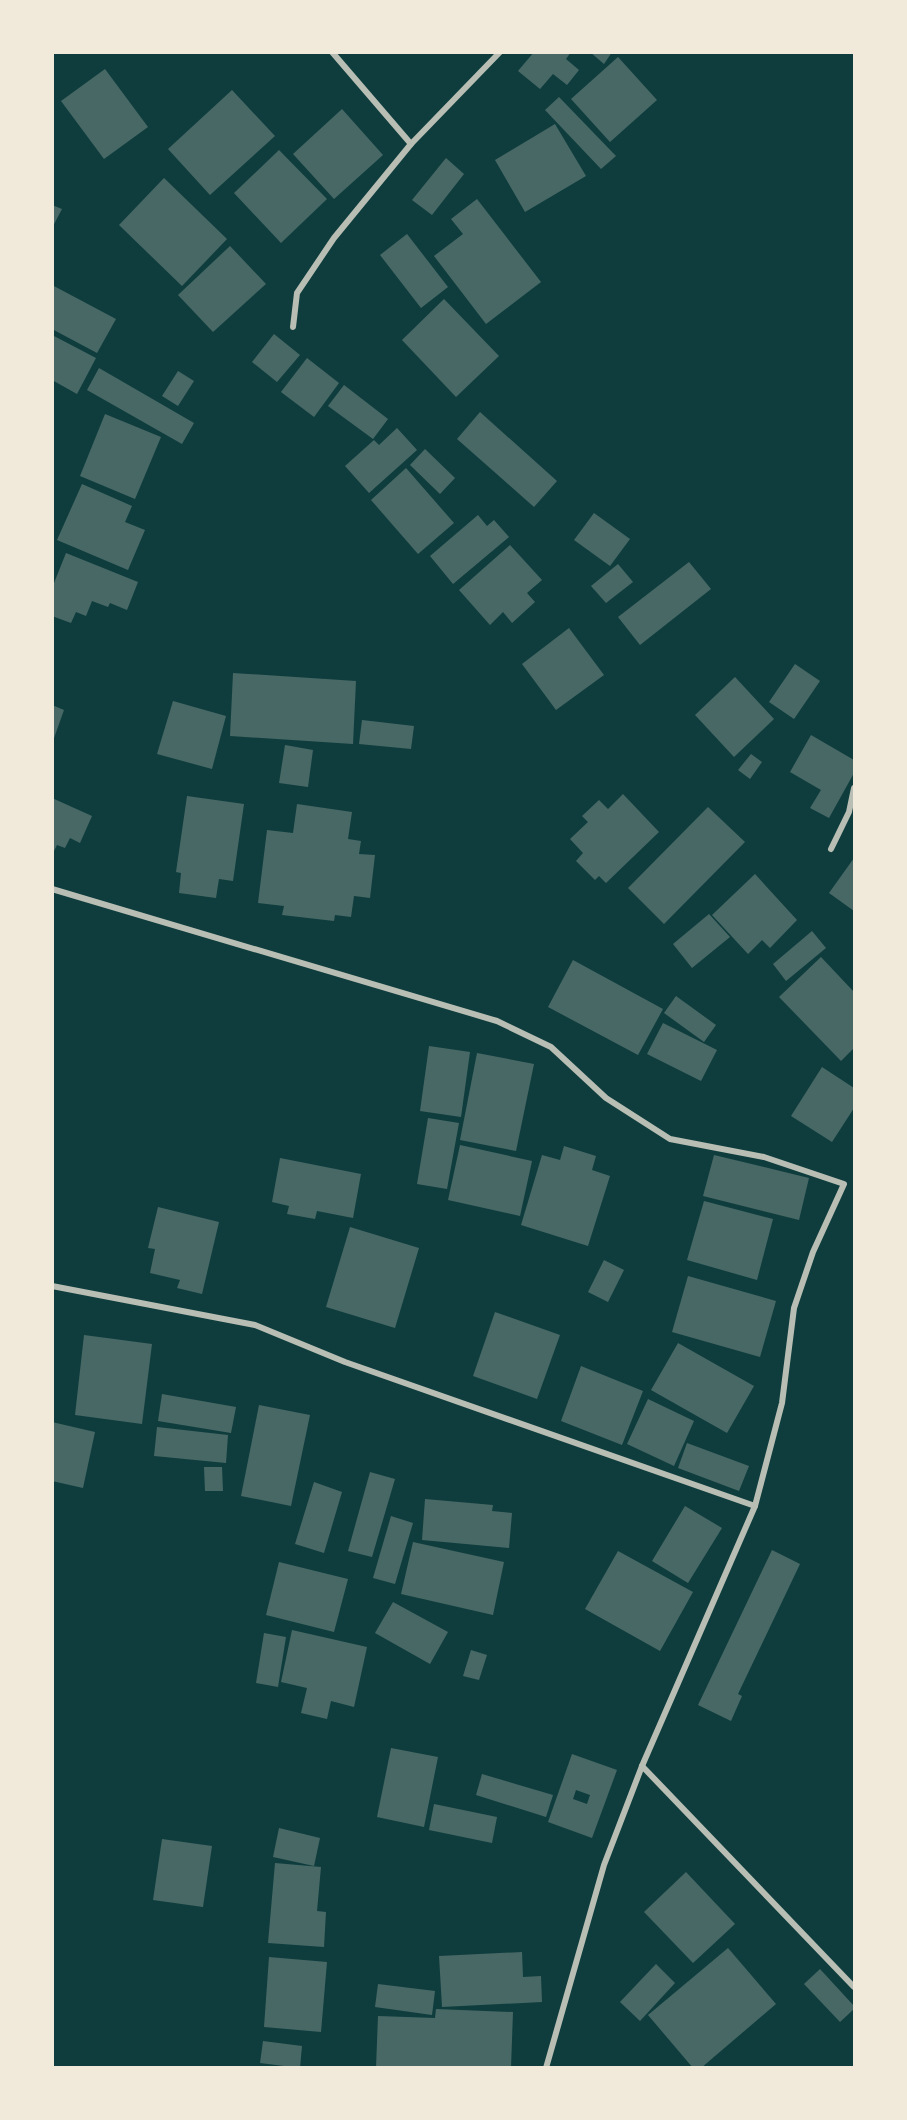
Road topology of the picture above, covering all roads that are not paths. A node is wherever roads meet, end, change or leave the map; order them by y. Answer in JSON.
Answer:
{"nodes":[{"id":1,"x":333,"y":52,"type":"edge"},
{"id":2,"x":500,"y":52,"type":"edge"},
{"id":3,"x":411,"y":144,"type":"junction"},
{"id":4,"x":293,"y":327,"type":"dead end"},
{"id":5,"x":855,"y":788,"type":"edge"},
{"id":6,"x":831,"y":849,"type":"dead end"},
{"id":7,"x":52,"y":889,"type":"edge"},
{"id":8,"x":52,"y":1286,"type":"edge"},
{"id":9,"x":755,"y":1506,"type":"junction"},
{"id":10,"x":642,"y":1766,"type":"junction"},
{"id":11,"x":855,"y":1987,"type":"edge"},
{"id":12,"x":546,"y":2067,"type":"edge"}],
"edges":[{"from":1,"to":3,"type":"street"},
{"from":2,"to":3,"type":"street"},
{"from":3,"to":4,"type":"street"},
{"from":5,"to":6,"type":"street"},
{"from":7,"to":9,"type":"street"},
{"from":8,"to":9,"type":"street"},
{"from":9,"to":10,"type":"street"},
{"from":10,"to":11,"type":"street"},
{"from":10,"to":12,"type":"street"}]}
